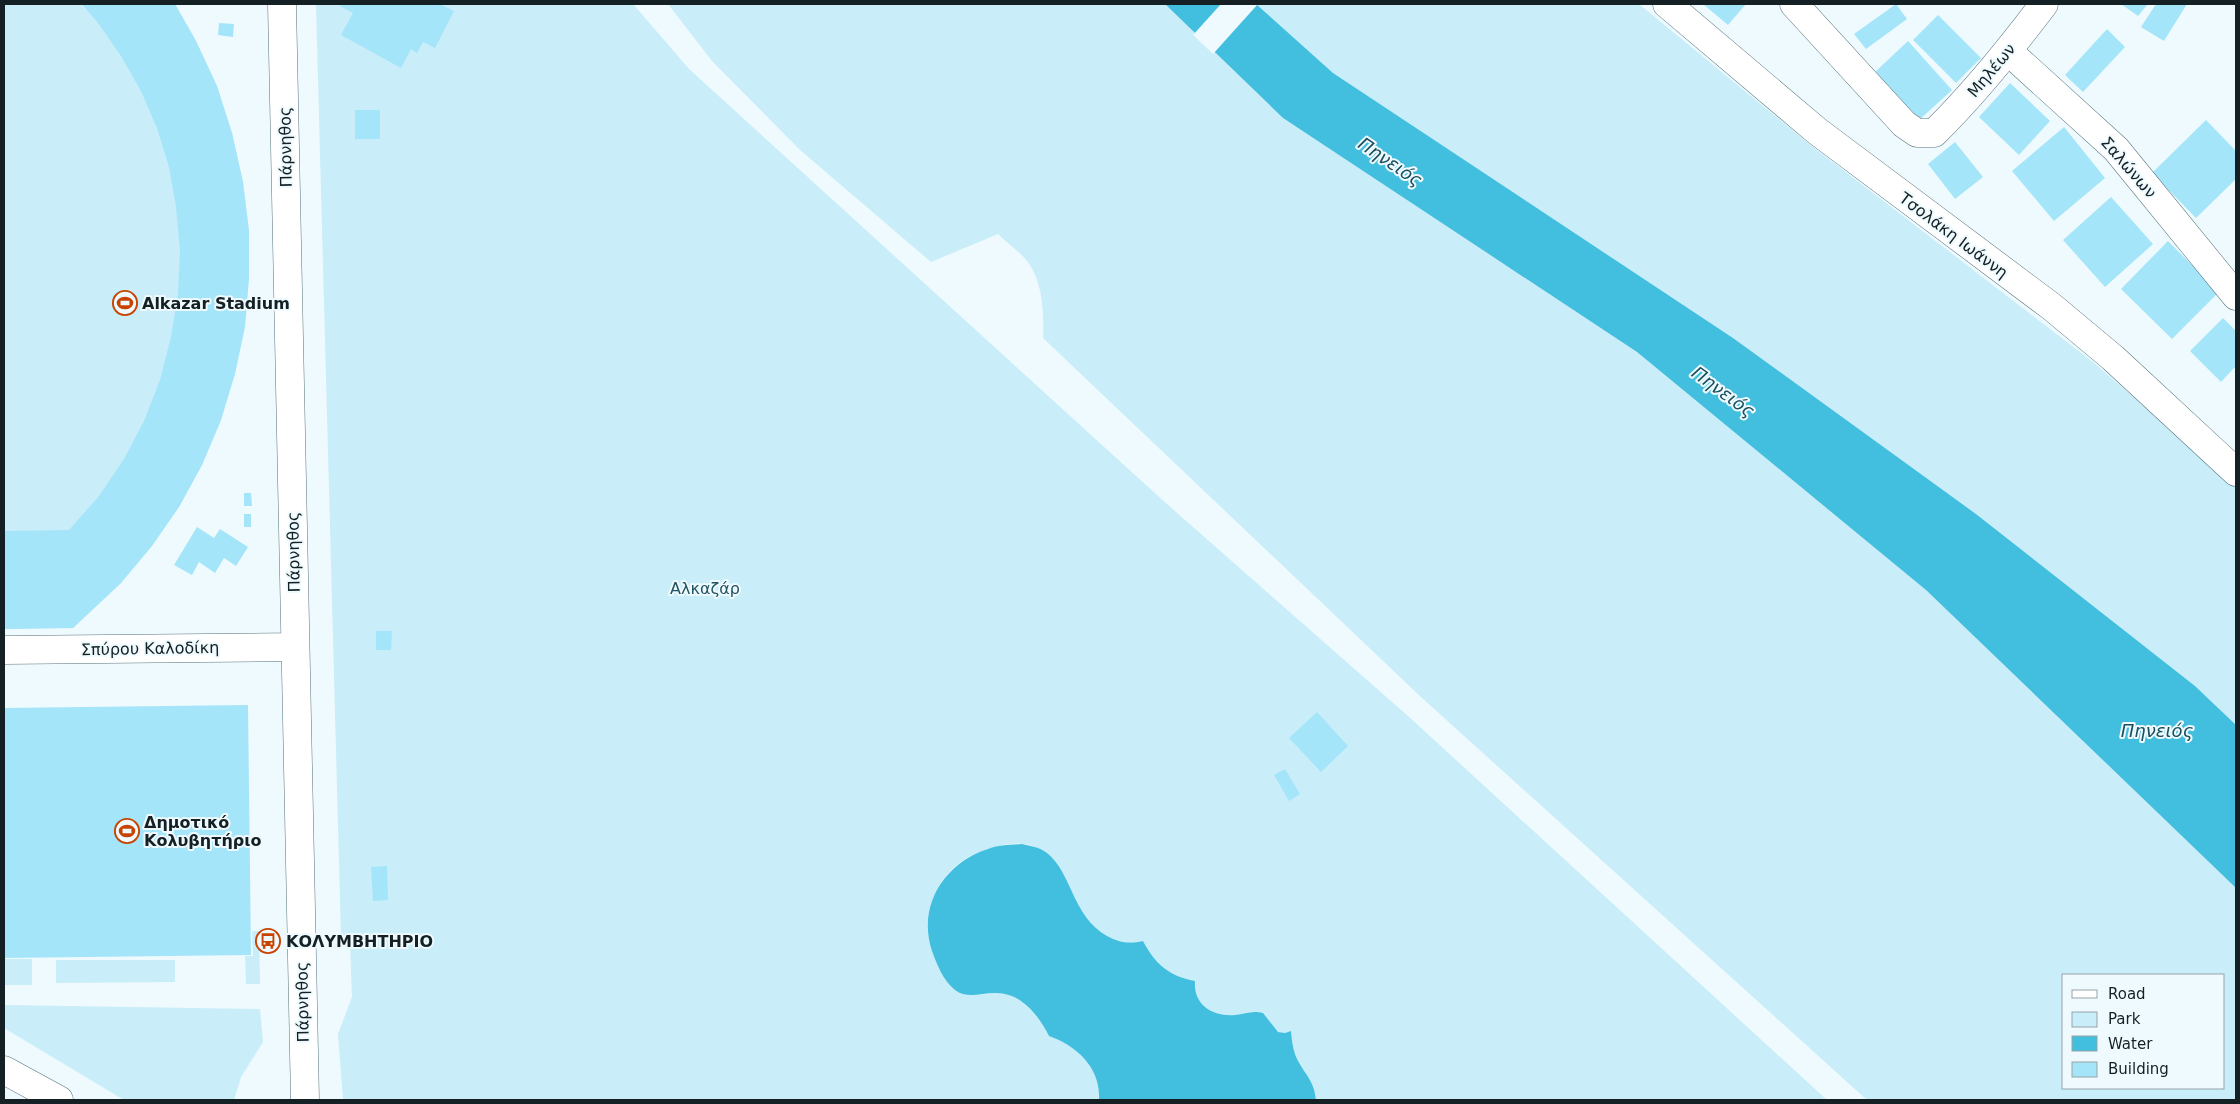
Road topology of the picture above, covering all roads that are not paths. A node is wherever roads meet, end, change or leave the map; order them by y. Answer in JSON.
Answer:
{"nodes":[{"id":1,"x":282,"y":4,"type":"edge"},
{"id":2,"x":1667,"y":4,"type":"edge"},
{"id":3,"x":1794,"y":4,"type":"edge"},
{"id":4,"x":2044,"y":4,"type":"edge"},
{"id":5,"x":2008,"y":51,"type":"junction"},
{"id":6,"x":2236,"y":296,"type":"edge"},
{"id":7,"x":2236,"y":472,"type":"edge"},
{"id":8,"x":295,"y":647,"type":"junction"},
{"id":9,"x":4,"y":650,"type":"edge"},
{"id":10,"x":4,"y":1070,"type":"edge"},
{"id":11,"x":59,"y":1100,"type":"edge"},
{"id":12,"x":304,"y":1100,"type":"edge"}],
"edges":[{"from":1,"to":8,"type":"street","name":"Πάρνηθος"},
{"from":2,"to":7,"type":"street","name":"Τσολάκη Ιωάννη"},
{"from":3,"to":5,"type":"street","name":"Μηλέων"},
{"from":4,"to":5,"type":"street","name":"Μηλέων"},
{"from":5,"to":6,"type":"street","name":"Σαλώνων"},
{"from":8,"to":9,"type":"street","name":"Σπύρου Καλοδίκη"},
{"from":8,"to":12,"type":"street","name":"Πάρνηθος"},
{"from":10,"to":11,"type":"street"}]}
